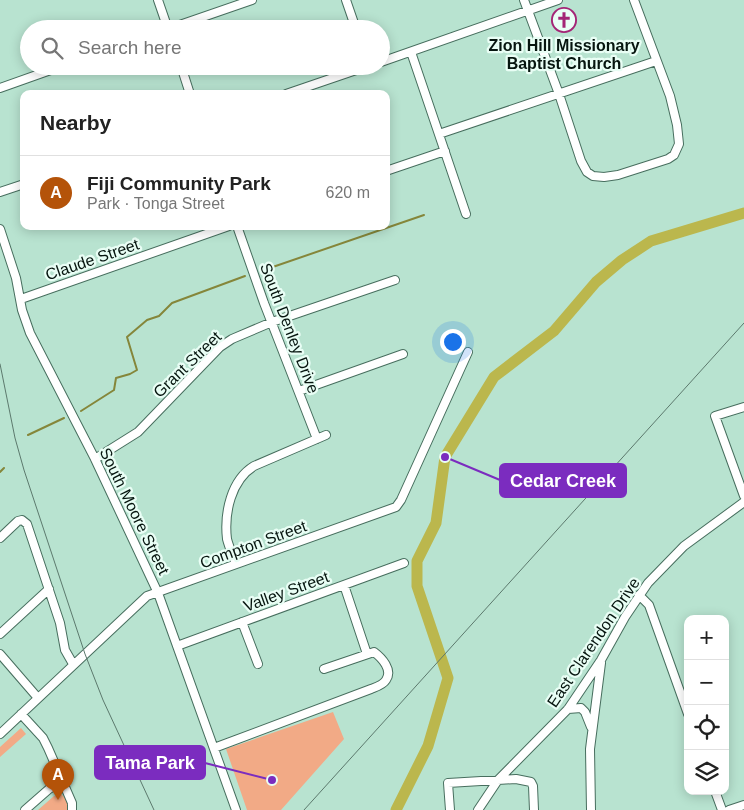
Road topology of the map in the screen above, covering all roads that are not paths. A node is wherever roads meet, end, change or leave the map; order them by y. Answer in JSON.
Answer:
{"nodes":[{"id":1,"x":158,"y":0,"type":"edge"},
{"id":2,"x":252,"y":0,"type":"edge"},
{"id":3,"x":346,"y":0,"type":"edge"},
{"id":4,"x":524,"y":0,"type":"edge"},
{"id":5,"x":558,"y":0,"type":"edge"},
{"id":6,"x":634,"y":0,"type":"edge"},
{"id":7,"x":528,"y":11,"type":"junction"},
{"id":8,"x":165,"y":20,"type":"edge"},
{"id":9,"x":194,"y":20,"type":"edge"},
{"id":10,"x":353,"y":20,"type":"edge"},
{"id":11,"x":411,"y":52,"type":"junction"},
{"id":12,"x":390,"y":59,"type":"edge"},
{"id":13,"x":656,"y":61,"type":"junction"},
{"id":14,"x":37,"y":75,"type":"edge"},
{"id":15,"x":184,"y":75,"type":"edge"},
{"id":16,"x":342,"y":75,"type":"edge"},
{"id":17,"x":0,"y":88,"type":"edge"},
{"id":18,"x":189,"y":90,"type":"edge"},
{"id":19,"x":298,"y":90,"type":"edge"},
{"id":20,"x":559,"y":94,"type":"junction"},
{"id":21,"x":439,"y":134,"type":"junction"},
{"id":22,"x":445,"y":151,"type":"junction"},
{"id":23,"x":390,"y":170,"type":"edge"},
{"id":24,"x":20,"y":185,"type":"edge"},
{"id":25,"x":0,"y":192,"type":"edge"},
{"id":26,"x":466,"y":214,"type":"dead end"},
{"id":27,"x":0,"y":229,"type":"edge"},
{"id":28,"x":218,"y":230,"type":"edge"},
{"id":29,"x":238,"y":230,"type":"edge"},
{"id":30,"x":395,"y":280,"type":"dead end"},
{"id":31,"x":21,"y":299,"type":"junction"},
{"id":32,"x":272,"y":322,"type":"junction"},
{"id":33,"x":468,"y":352,"type":"dead end"},
{"id":34,"x":404,"y":354,"type":"dead end"},
{"id":35,"x":299,"y":391,"type":"junction"},
{"id":36,"x":744,"y":407,"type":"edge"},
{"id":37,"x":326,"y":435,"type":"dead end"},
{"id":38,"x":317,"y":439,"type":"junction"},
{"id":39,"x":95,"y":459,"type":"junction"},
{"id":40,"x":744,"y":496,"type":"edge"},
{"id":41,"x":744,"y":502,"type":"edge"},
{"id":42,"x":0,"y":538,"type":"edge"},
{"id":43,"x":236,"y":564,"type":"junction"},
{"id":44,"x":404,"y":564,"type":"dead end"},
{"id":45,"x":344,"y":585,"type":"junction"},
{"id":46,"x":49,"y":588,"type":"junction"},
{"id":47,"x":158,"y":593,"type":"junction"},
{"id":48,"x":639,"y":595,"type":"junction"},
{"id":49,"x":242,"y":622,"type":"junction"},
{"id":50,"x":0,"y":634,"type":"edge"},
{"id":51,"x":177,"y":646,"type":"junction"},
{"id":52,"x":371,"y":653,"type":"junction"},
{"id":53,"x":0,"y":654,"type":"edge"},
{"id":54,"x":601,"y":660,"type":"junction"},
{"id":55,"x":73,"y":664,"type":"junction"},
{"id":56,"x":258,"y":664,"type":"dead end"},
{"id":57,"x":324,"y":670,"type":"dead end"},
{"id":58,"x":38,"y":698,"type":"junction"},
{"id":59,"x":685,"y":705,"type":"edge"},
{"id":60,"x":568,"y":709,"type":"junction"},
{"id":61,"x":21,"y":714,"type":"junction"},
{"id":62,"x":591,"y":727,"type":"junction"},
{"id":63,"x":0,"y":734,"type":"edge"},
{"id":64,"x":214,"y":748,"type":"junction"},
{"id":65,"x":498,"y":780,"type":"junction"},
{"id":66,"x":62,"y":781,"type":"junction"},
{"id":67,"x":716,"y":795,"type":"edge"},
{"id":68,"x":744,"y":805,"type":"edge"},
{"id":69,"x":25,"y":810,"type":"edge"},
{"id":70,"x":72,"y":810,"type":"edge"},
{"id":71,"x":236,"y":810,"type":"edge"},
{"id":72,"x":450,"y":810,"type":"edge"},
{"id":73,"x":478,"y":810,"type":"edge"},
{"id":74,"x":534,"y":810,"type":"edge"},
{"id":75,"x":591,"y":810,"type":"edge"},
{"id":76,"x":722,"y":810,"type":"edge"},
{"id":77,"x":729,"y":810,"type":"edge"}],
"edges":[{"from":1,"to":8,"type":"street"},
{"from":2,"to":9,"type":"street"},
{"from":3,"to":10,"type":"street"},
{"from":4,"to":7,"type":"street"},
{"from":5,"to":7,"type":"street"},
{"from":6,"to":13,"type":"street"},
{"from":7,"to":11,"type":"street"},
{"from":7,"to":20,"type":"street"},
{"from":11,"to":12,"type":"street"},
{"from":11,"to":21,"type":"street"},
{"from":13,"to":20,"type":"street"},
{"from":13,"to":20,"type":"street"},
{"from":14,"to":17,"type":"street"},
{"from":15,"to":18,"type":"street"},
{"from":16,"to":19,"type":"street"},
{"from":20,"to":21,"type":"street"},
{"from":21,"to":22,"type":"street"},
{"from":22,"to":23,"type":"street"},
{"from":22,"to":26,"type":"street"},
{"from":24,"to":25,"type":"street"},
{"from":27,"to":31,"type":"street","name":"South Moore Street"},
{"from":28,"to":31,"type":"street","name":"Claude Street"},
{"from":29,"to":32,"type":"street","name":"South Denley Drive"},
{"from":30,"to":32,"type":"street","name":"Grant Street"},
{"from":31,"to":39,"type":"street","name":"South Moore Street"},
{"from":32,"to":35,"type":"street","name":"South Denley Drive"},
{"from":32,"to":39,"type":"street","name":"Grant Street"},
{"from":33,"to":43,"type":"street","name":"Compton Street"},
{"from":34,"to":35,"type":"street"},
{"from":35,"to":38,"type":"street","name":"South Denley Drive"},
{"from":36,"to":40,"type":"street"},
{"from":37,"to":38,"type":"street"},
{"from":38,"to":43,"type":"street"},
{"from":39,"to":47,"type":"street","name":"South Moore Street"},
{"from":41,"to":48,"type":"street","name":"East Clarendon Drive"},
{"from":42,"to":46,"type":"street"},
{"from":43,"to":47,"type":"street","name":"Compton Street"},
{"from":44,"to":45,"type":"street","name":"Valley Street"},
{"from":45,"to":49,"type":"street","name":"Valley Street"},
{"from":45,"to":52,"type":"street"},
{"from":46,"to":50,"type":"street"},
{"from":46,"to":55,"type":"street"},
{"from":47,"to":51,"type":"street","name":"South Moore Street"},
{"from":47,"to":55,"type":"street","name":"Compton Street"},
{"from":48,"to":54,"type":"street","name":"East Clarendon Drive"},
{"from":48,"to":59,"type":"street"},
{"from":49,"to":51,"type":"street","name":"Valley Street"},
{"from":49,"to":56,"type":"street"},
{"from":51,"to":64,"type":"street","name":"South Moore Street"},
{"from":52,"to":57,"type":"street"},
{"from":52,"to":64,"type":"street"},
{"from":53,"to":58,"type":"street"},
{"from":54,"to":60,"type":"street","name":"East Clarendon Drive"},
{"from":54,"to":62,"type":"street"},
{"from":55,"to":58,"type":"street","name":"Compton Street"},
{"from":58,"to":61,"type":"street","name":"Compton Street"},
{"from":60,"to":62,"type":"street"},
{"from":60,"to":65,"type":"street","name":"East Clarendon Drive"},
{"from":61,"to":63,"type":"street","name":"Compton Street"},
{"from":61,"to":66,"type":"street"},
{"from":62,"to":75,"type":"street"},
{"from":64,"to":71,"type":"street","name":"South Moore Street"},
{"from":65,"to":72,"type":"street"},
{"from":65,"to":73,"type":"street","name":"East Clarendon Drive"},
{"from":65,"to":74,"type":"street"},
{"from":66,"to":69,"type":"street"},
{"from":66,"to":70,"type":"street"},
{"from":67,"to":76,"type":"street"},
{"from":68,"to":77,"type":"street"}]}
